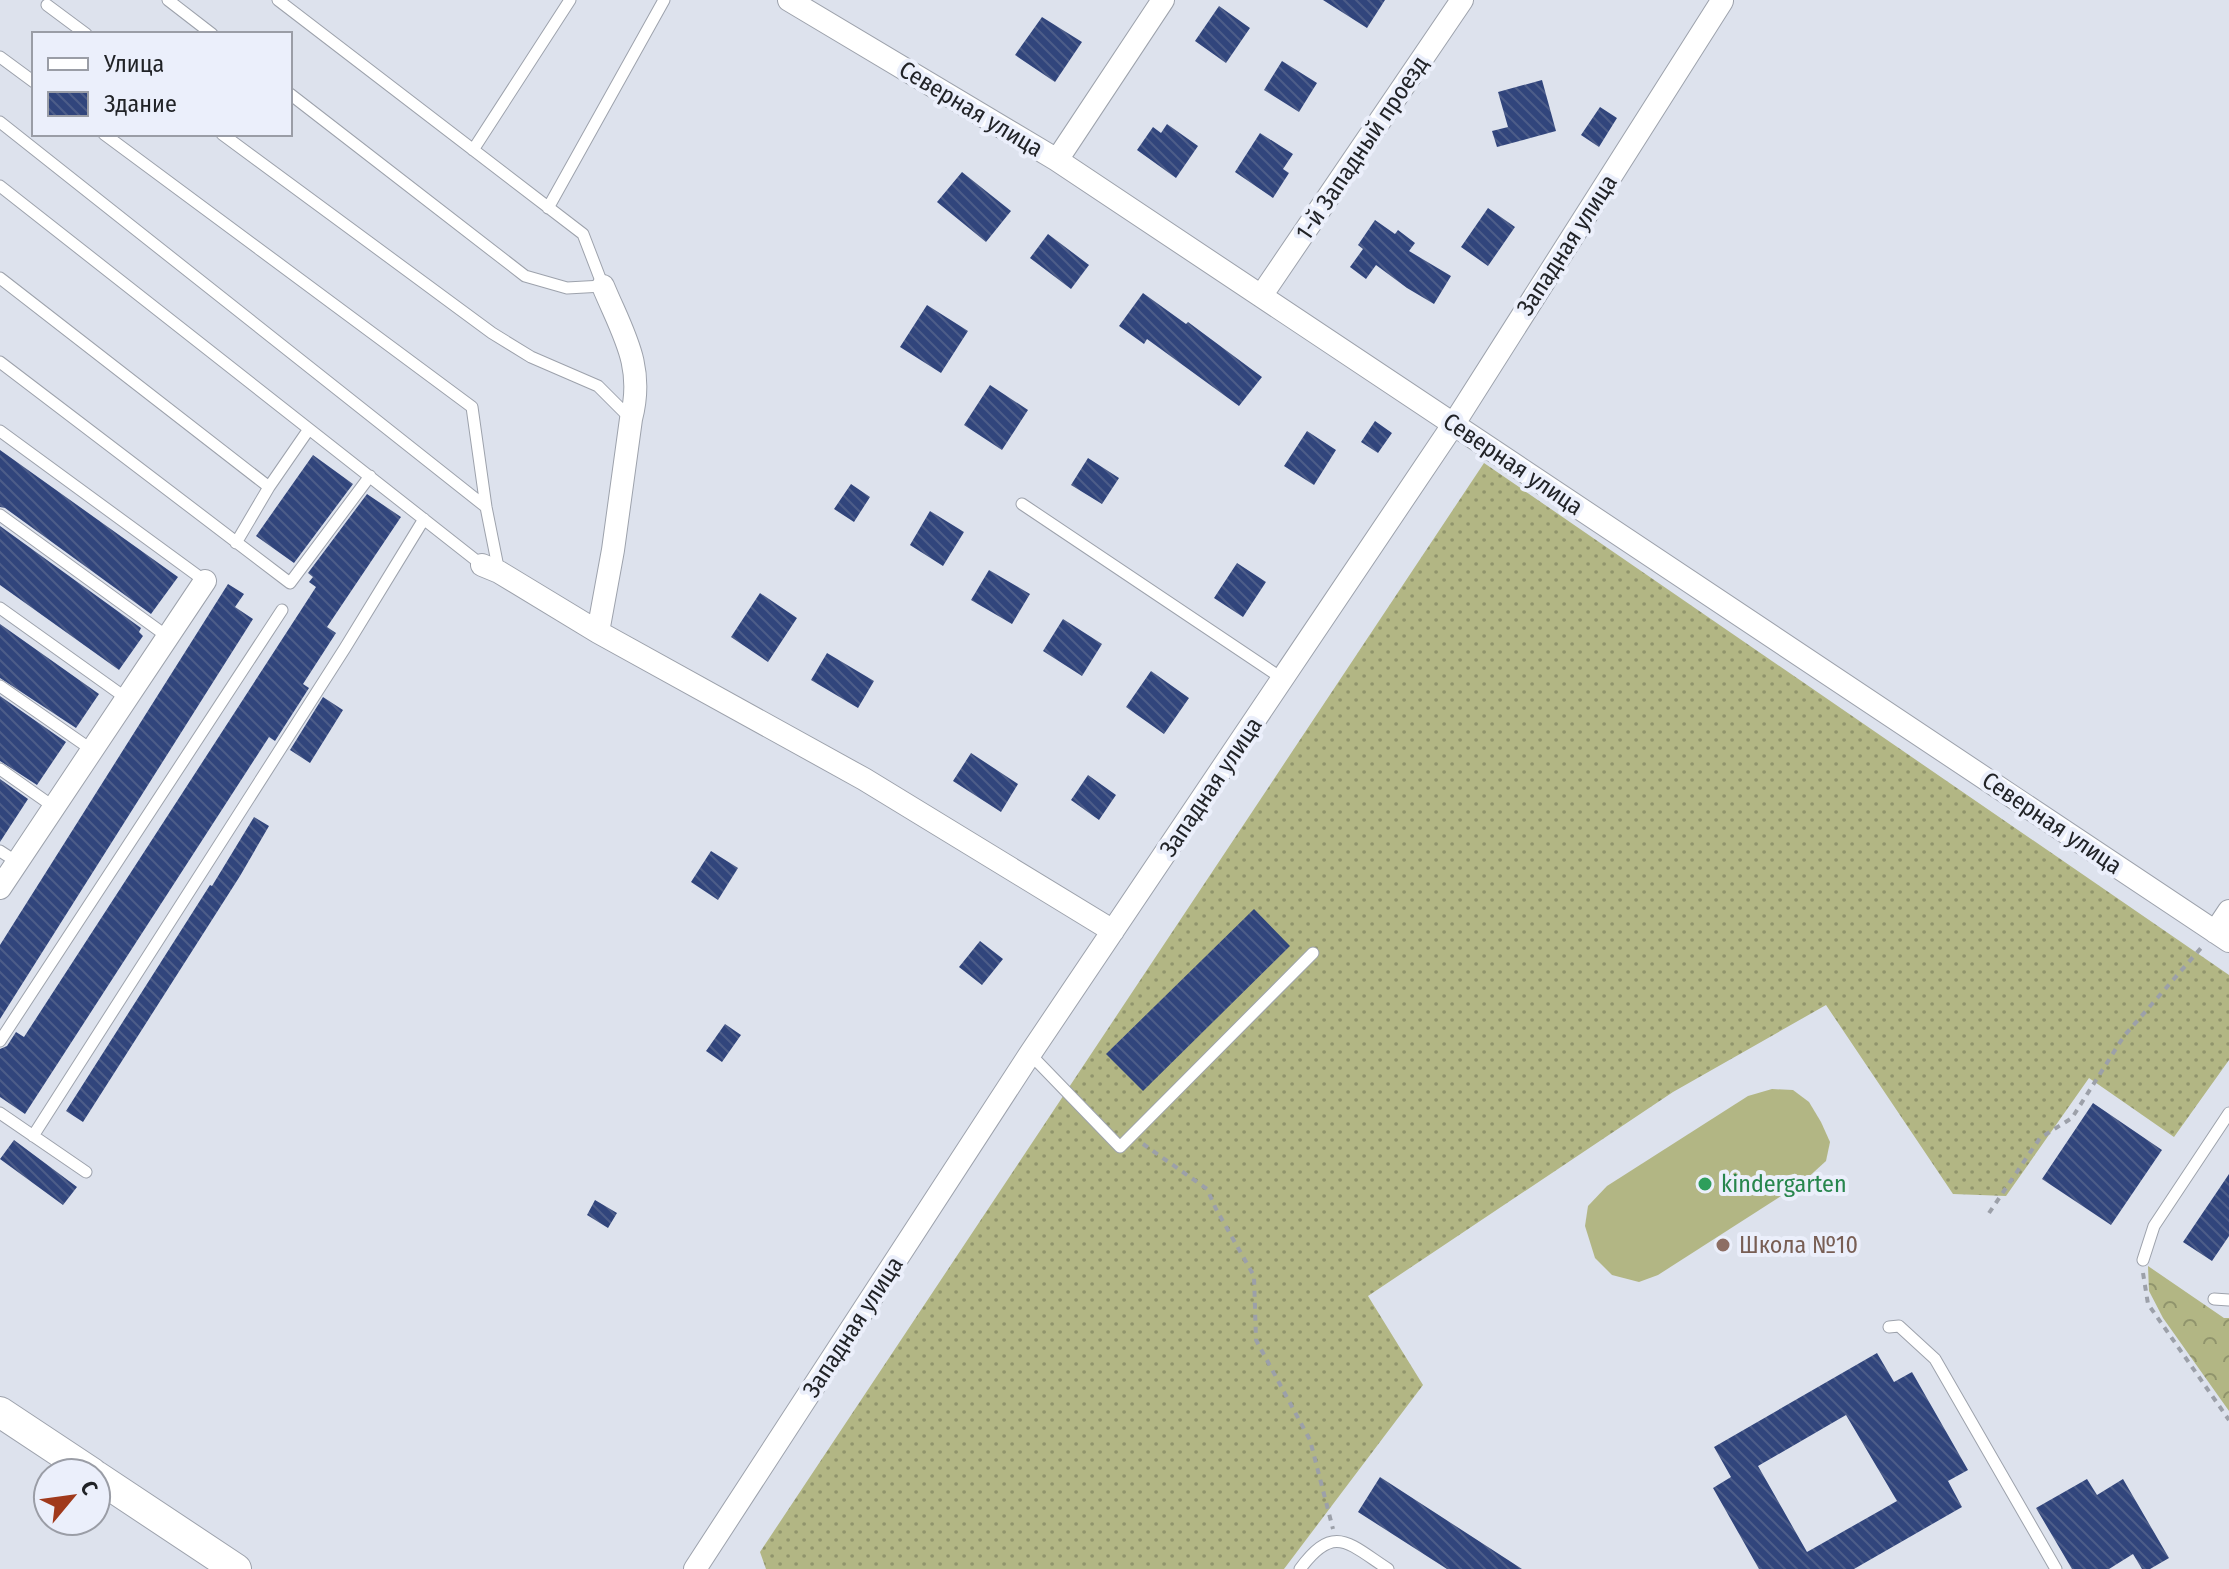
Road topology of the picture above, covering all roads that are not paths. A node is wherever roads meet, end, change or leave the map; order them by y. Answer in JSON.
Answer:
{"nodes":[{"id":1,"x":168,"y":0,"type":"edge"},
{"id":2,"x":278,"y":0,"type":"edge"},
{"id":3,"x":570,"y":0,"type":"edge"},
{"id":4,"x":664,"y":0,"type":"edge"},
{"id":5,"x":789,"y":0,"type":"edge"},
{"id":6,"x":1163,"y":0,"type":"edge"},
{"id":7,"x":1462,"y":0,"type":"edge"},
{"id":8,"x":1722,"y":1,"type":"edge"},
{"id":9,"x":47,"y":5,"type":"dead end"},
{"id":10,"x":83,"y":32,"type":"edge"},
{"id":11,"x":209,"y":32,"type":"edge"},
{"id":12,"x":0,"y":57,"type":"edge"},
{"id":13,"x":32,"y":81,"type":"edge"},
{"id":14,"x":292,"y":96,"type":"edge"},
{"id":15,"x":0,"y":122,"type":"edge"},
{"id":16,"x":107,"y":136,"type":"edge"},
{"id":17,"x":225,"y":136,"type":"edge"},
{"id":18,"x":473,"y":150,"type":"junction"},
{"id":19,"x":1057,"y":160,"type":"junction"},
{"id":20,"x":0,"y":186,"type":"edge"},
{"id":21,"x":548,"y":208,"type":"junction"},
{"id":22,"x":0,"y":278,"type":"edge"},
{"id":23,"x":603,"y":286,"type":"junction"},
{"id":24,"x":1261,"y":296,"type":"junction"},
{"id":25,"x":0,"y":362,"type":"edge"},
{"id":26,"x":631,"y":419,"type":"junction"},
{"id":27,"x":1453,"y":425,"type":"junction"},
{"id":28,"x":309,"y":429,"type":"junction"},
{"id":29,"x":0,"y":431,"type":"edge"},
{"id":30,"x":370,"y":476,"type":"junction"},
{"id":31,"x":269,"y":487,"type":"junction"},
{"id":32,"x":1022,"y":504,"type":"dead end"},
{"id":33,"x":486,"y":507,"type":"junction"},
{"id":34,"x":0,"y":515,"type":"edge"},
{"id":35,"x":424,"y":519,"type":"junction"},
{"id":36,"x":236,"y":543,"type":"junction"},
{"id":37,"x":491,"y":568,"type":"junction"},
{"id":38,"x":205,"y":581,"type":"joint"},
{"id":39,"x":0,"y":608,"type":"edge"},
{"id":40,"x":282,"y":610,"type":"dead end"},
{"id":41,"x":598,"y":632,"type":"junction"},
{"id":42,"x":168,"y":637,"type":"junction"},
{"id":43,"x":1284,"y":679,"type":"junction"},
{"id":44,"x":0,"y":686,"type":"edge"},
{"id":45,"x":126,"y":698,"type":"junction"},
{"id":46,"x":92,"y":750,"type":"junction"},
{"id":47,"x":0,"y":769,"type":"edge"},
{"id":48,"x":54,"y":807,"type":"junction"},
{"id":49,"x":8,"y":857,"type":"edge"},
{"id":50,"x":0,"y":888,"type":"edge"},
{"id":51,"x":2229,"y":911,"type":"edge"},
{"id":52,"x":1113,"y":931,"type":"junction"},
{"id":53,"x":2222,"y":936,"type":"edge"},
{"id":54,"x":1313,"y":953,"type":"dead end"},
{"id":55,"x":0,"y":1041,"type":"edge"},
{"id":56,"x":1030,"y":1054,"type":"junction"},
{"id":57,"x":0,"y":1113,"type":"edge"},
{"id":58,"x":2229,"y":1113,"type":"edge"},
{"id":59,"x":33,"y":1136,"type":"junction"},
{"id":60,"x":86,"y":1172,"type":"dead end"},
{"id":61,"x":2143,"y":1260,"type":"road end"},
{"id":62,"x":2214,"y":1299,"type":"dead end"},
{"id":63,"x":2229,"y":1300,"type":"edge"},
{"id":64,"x":1889,"y":1327,"type":"dead end"},
{"id":65,"x":0,"y":1412,"type":"edge"},
{"id":66,"x":68,"y":1457,"type":"edge"},
{"id":67,"x":112,"y":1486,"type":"edge"},
{"id":68,"x":702,"y":1563,"type":"edge"},
{"id":69,"x":236,"y":1569,"type":"edge"},
{"id":70,"x":1300,"y":1569,"type":"edge"},
{"id":71,"x":1388,"y":1569,"type":"edge"},
{"id":72,"x":2056,"y":1569,"type":"edge"}],
"edges":[{"from":1,"to":11,"type":"lane"},
{"from":2,"to":18,"type":"lane"},
{"from":3,"to":18,"type":"lane"},
{"from":4,"to":21,"type":"lane"},
{"from":5,"to":19,"type":"street","name":"Северная улица"},
{"from":6,"to":19,"type":"street"},
{"from":7,"to":24,"type":"street","name":"1-й Западный проезд"},
{"from":8,"to":27,"type":"street","name":"Западная улица"},
{"from":9,"to":10,"type":"lane"},
{"from":12,"to":13,"type":"lane"},
{"from":14,"to":23,"type":"lane"},
{"from":15,"to":33,"type":"lane"},
{"from":16,"to":33,"type":"lane"},
{"from":17,"to":26,"type":"lane"},
{"from":18,"to":21,"type":"lane"},
{"from":19,"to":24,"type":"street","name":"Северная улица"},
{"from":20,"to":28,"type":"lane"},
{"from":21,"to":23,"type":"lane"},
{"from":22,"to":31,"type":"lane"},
{"from":23,"to":26,"type":"street"},
{"from":24,"to":27,"type":"street","name":"Северная улица"},
{"from":25,"to":36,"type":"lane"},
{"from":26,"to":41,"type":"street"},
{"from":27,"to":43,"type":"street","name":"Западная улица"},
{"from":27,"to":53,"type":"street","name":"Северная улица"},
{"from":28,"to":30,"type":"lane"},
{"from":28,"to":31,"type":"lane"},
{"from":29,"to":38,"type":"lane"},
{"from":30,"to":35,"type":"lane"},
{"from":30,"to":36,"type":"lane"},
{"from":31,"to":36,"type":"lane"},
{"from":32,"to":43,"type":"lane"},
{"from":33,"to":37,"type":"lane"},
{"from":34,"to":42,"type":"lane"},
{"from":35,"to":37,"type":"lane"},
{"from":35,"to":59,"type":"lane"},
{"from":37,"to":41,"type":"street"},
{"from":38,"to":42,"type":"street"},
{"from":39,"to":45,"type":"lane"},
{"from":40,"to":55,"type":"lane"},
{"from":41,"to":52,"type":"street"},
{"from":42,"to":45,"type":"street"},
{"from":43,"to":52,"type":"street","name":"Западная улица"},
{"from":44,"to":46,"type":"lane"},
{"from":45,"to":46,"type":"street"},
{"from":46,"to":48,"type":"street"},
{"from":47,"to":48,"type":"lane"},
{"from":48,"to":49,"type":"street"},
{"from":49,"to":50,"type":"street"},
{"from":51,"to":53,"type":"street"},
{"from":52,"to":56,"type":"street","name":"Западная улица"},
{"from":54,"to":56,"type":"lane"},
{"from":56,"to":68,"type":"street","name":"Западная улица"},
{"from":57,"to":59,"type":"lane"},
{"from":58,"to":61,"type":"lane"},
{"from":59,"to":60,"type":"lane"},
{"from":62,"to":63,"type":"lane"},
{"from":64,"to":72,"type":"lane"},
{"from":65,"to":66,"type":"main road"},
{"from":67,"to":69,"type":"main road"},
{"from":70,"to":71,"type":"lane"}]}
